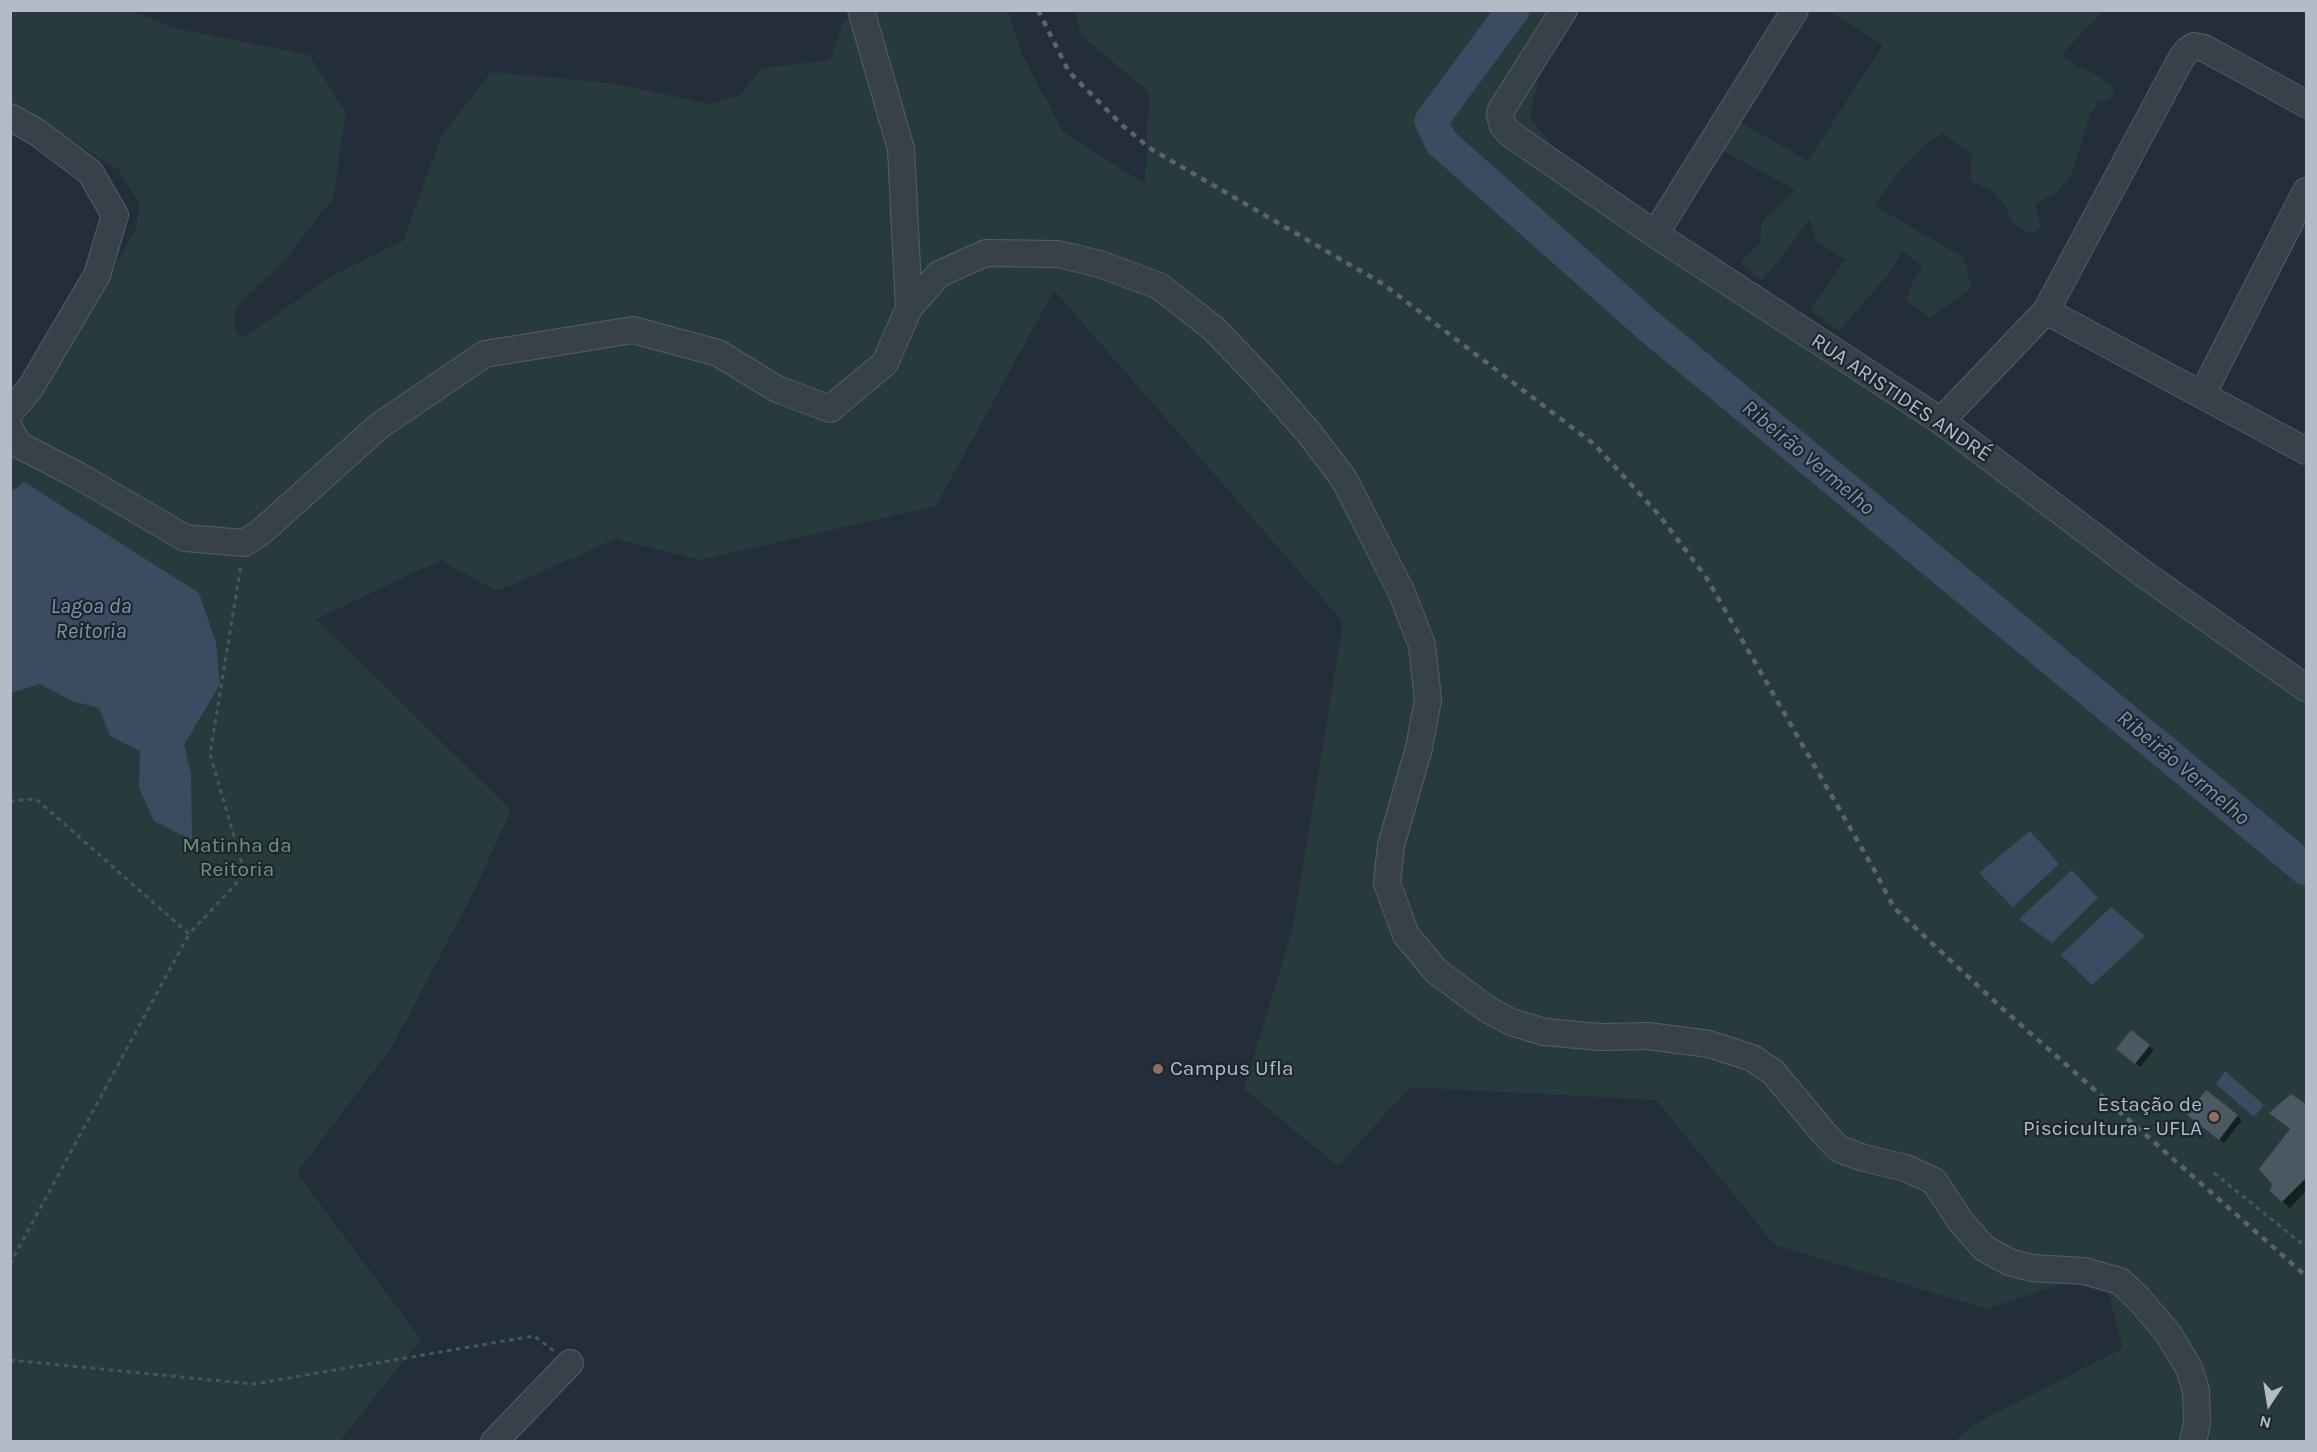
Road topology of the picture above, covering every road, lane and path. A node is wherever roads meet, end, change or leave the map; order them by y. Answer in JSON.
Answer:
{"nodes":[{"id":1,"x":861,"y":10,"type":"edge"},
{"id":2,"x":1564,"y":10,"type":"edge"},
{"id":3,"x":1795,"y":10,"type":"edge"},
{"id":4,"x":2307,"y":104,"type":"edge"},
{"id":5,"x":10,"y":117,"type":"edge"},
{"id":6,"x":2307,"y":191,"type":"edge"},
{"id":7,"x":1655,"y":234,"type":"junction"},
{"id":8,"x":909,"y":308,"type":"junction"},
{"id":9,"x":2046,"y":311,"type":"junction"},
{"id":10,"x":2202,"y":395,"type":"junction"},
{"id":11,"x":10,"y":413,"type":"edge"},
{"id":12,"x":1941,"y":421,"type":"junction"},
{"id":13,"x":10,"y":429,"type":"edge"},
{"id":14,"x":2307,"y":451,"type":"edge"},
{"id":15,"x":244,"y":543,"type":"junction"},
{"id":16,"x":2307,"y":688,"type":"edge"},
{"id":17,"x":10,"y":801,"type":"edge"},
{"id":18,"x":189,"y":934,"type":"junction"},
{"id":19,"x":2214,"y":1173,"type":"dead end"},
{"id":20,"x":2307,"y":1247,"type":"edge"},
{"id":21,"x":10,"y":1264,"type":"edge"},
{"id":22,"x":10,"y":1360,"type":"edge"},
{"id":23,"x":570,"y":1363,"type":"joint"},
{"id":24,"x":494,"y":1442,"type":"edge"},
{"id":25,"x":2193,"y":1442,"type":"edge"}],
"edges":[{"from":1,"to":8,"type":"street"},
{"from":2,"to":7,"type":"street","name":"RUA ARISTIDES ANDRÉ"},
{"from":3,"to":7,"type":"street"},
{"from":4,"to":9,"type":"street"},
{"from":5,"to":11,"type":"street"},
{"from":6,"to":10,"type":"street"},
{"from":7,"to":12,"type":"street","name":"RUA ARISTIDES ANDRÉ"},
{"from":8,"to":15,"type":"street"},
{"from":8,"to":25,"type":"street"},
{"from":9,"to":10,"type":"street"},
{"from":9,"to":12,"type":"street"},
{"from":10,"to":14,"type":"street"},
{"from":12,"to":16,"type":"street","name":"RUA ARISTIDES ANDRÉ"},
{"from":13,"to":15,"type":"street"},
{"from":15,"to":18,"type":"path"},
{"from":17,"to":18,"type":"path"},
{"from":18,"to":21,"type":"path"},
{"from":19,"to":20,"type":"path"},
{"from":22,"to":23,"type":"path"},
{"from":23,"to":24,"type":"street"}]}
